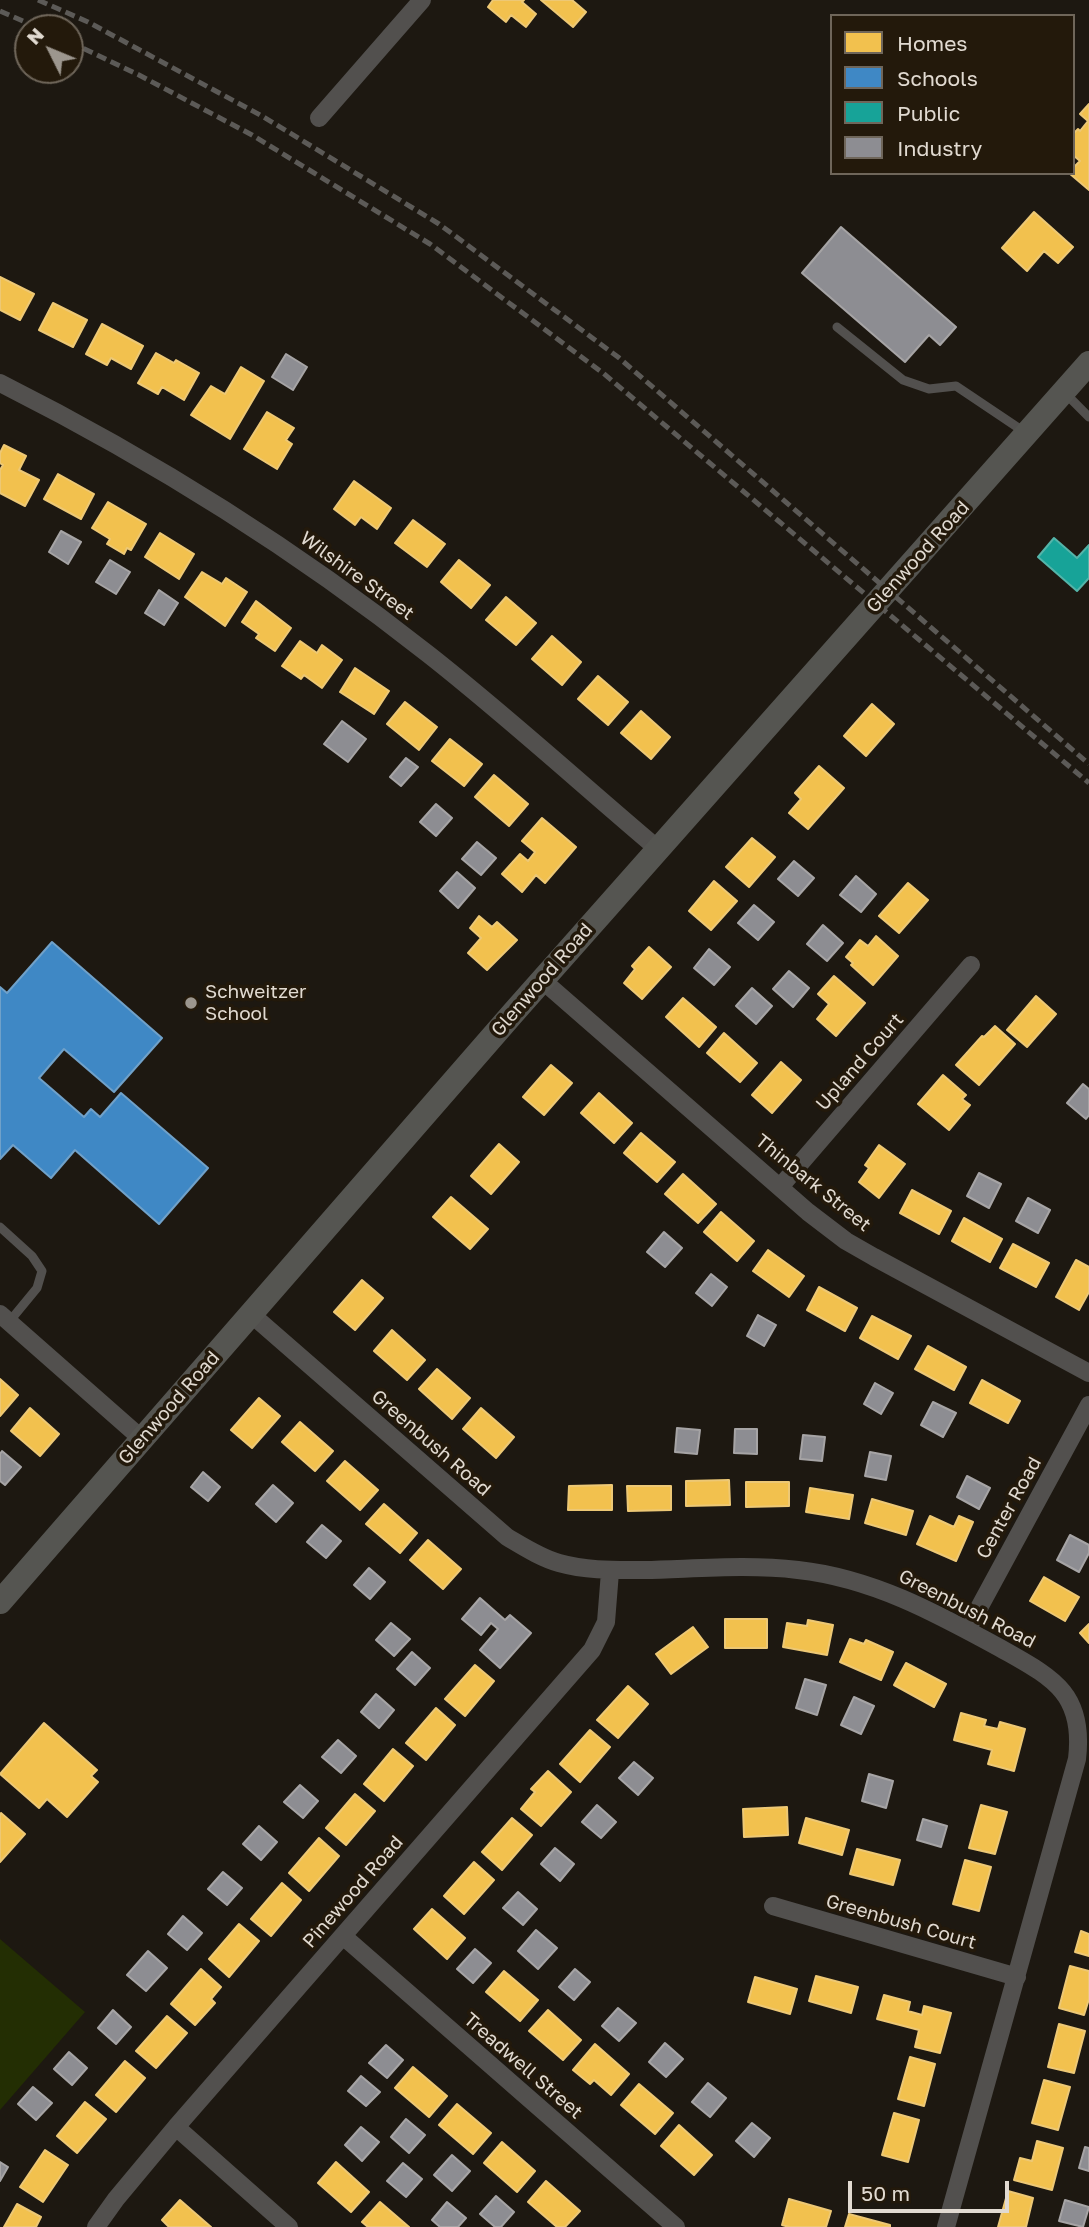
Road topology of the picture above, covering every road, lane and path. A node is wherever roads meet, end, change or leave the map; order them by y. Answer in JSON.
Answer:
{"nodes":[{"id":1,"x":422,"y":0,"type":"edge"},
{"id":2,"x":319,"y":118,"type":"dead end"},
{"id":3,"x":837,"y":327,"type":"dead end"},
{"id":4,"x":1089,"y":363,"type":"edge"},
{"id":5,"x":0,"y":383,"type":"edge"},
{"id":6,"x":1064,"y":392,"type":"junction"},
{"id":7,"x":1089,"y":417,"type":"edge"},
{"id":8,"x":1027,"y":434,"type":"junction"},
{"id":9,"x":658,"y":849,"type":"junction"},
{"id":10,"x":971,"y":965,"type":"dead end"},
{"id":11,"x":542,"y":979,"type":"junction"},
{"id":12,"x":780,"y":1187,"type":"junction"},
{"id":13,"x":0,"y":1227,"type":"edge"},
{"id":14,"x":251,"y":1314,"type":"junction"},
{"id":15,"x":4,"y":1318,"type":"edge"},
{"id":16,"x":1089,"y":1373,"type":"edge"},
{"id":17,"x":1089,"y":1405,"type":"edge"},
{"id":18,"x":142,"y":1439,"type":"junction"},
{"id":19,"x":610,"y":1572,"type":"junction"},
{"id":20,"x":0,"y":1602,"type":"edge"},
{"id":21,"x":967,"y":1630,"type":"junction"},
{"id":22,"x":773,"y":1906,"type":"dead end"},
{"id":23,"x":343,"y":1937,"type":"junction"},
{"id":24,"x":1017,"y":1977,"type":"junction"},
{"id":25,"x":176,"y":2127,"type":"junction"},
{"id":26,"x":96,"y":2227,"type":"edge"},
{"id":27,"x":289,"y":2227,"type":"edge"},
{"id":28,"x":676,"y":2227,"type":"edge"},
{"id":29,"x":946,"y":2227,"type":"edge"}],
"edges":[{"from":1,"to":2,"type":"street"},
{"from":3,"to":8,"type":"lane"},
{"from":4,"to":6,"type":"street","name":"Glenwood Road"},
{"from":5,"to":9,"type":"street","name":"Wilshire Street"},
{"from":6,"to":7,"type":"lane"},
{"from":6,"to":8,"type":"street","name":"Glenwood Road"},
{"from":8,"to":9,"type":"street","name":"Glenwood Road"},
{"from":9,"to":11,"type":"street","name":"Glenwood Road"},
{"from":10,"to":12,"type":"street","name":"Upland Court"},
{"from":11,"to":12,"type":"street","name":"Thinbark Street"},
{"from":11,"to":14,"type":"street","name":"Glenwood Road"},
{"from":12,"to":16,"type":"street","name":"Thinbark Street"},
{"from":13,"to":15,"type":"lane"},
{"from":14,"to":18,"type":"street","name":"Glenwood Road"},
{"from":14,"to":19,"type":"street","name":"Greenbush Road"},
{"from":15,"to":18,"type":"street"},
{"from":17,"to":21,"type":"street","name":"Center Road"},
{"from":18,"to":20,"type":"street","name":"Glenwood Road"},
{"from":19,"to":21,"type":"street","name":"Greenbush Road"},
{"from":19,"to":23,"type":"street","name":"Pinewood Road"},
{"from":21,"to":24,"type":"street","name":"Greenbush Road"},
{"from":22,"to":24,"type":"street","name":"Greenbush Court"},
{"from":23,"to":25,"type":"street","name":"Pinewood Road"},
{"from":23,"to":28,"type":"street","name":"Treadwell Street"},
{"from":24,"to":29,"type":"street","name":"Greenbush Road"},
{"from":25,"to":26,"type":"street","name":"Pinewood Road"},
{"from":25,"to":27,"type":"street"}]}
